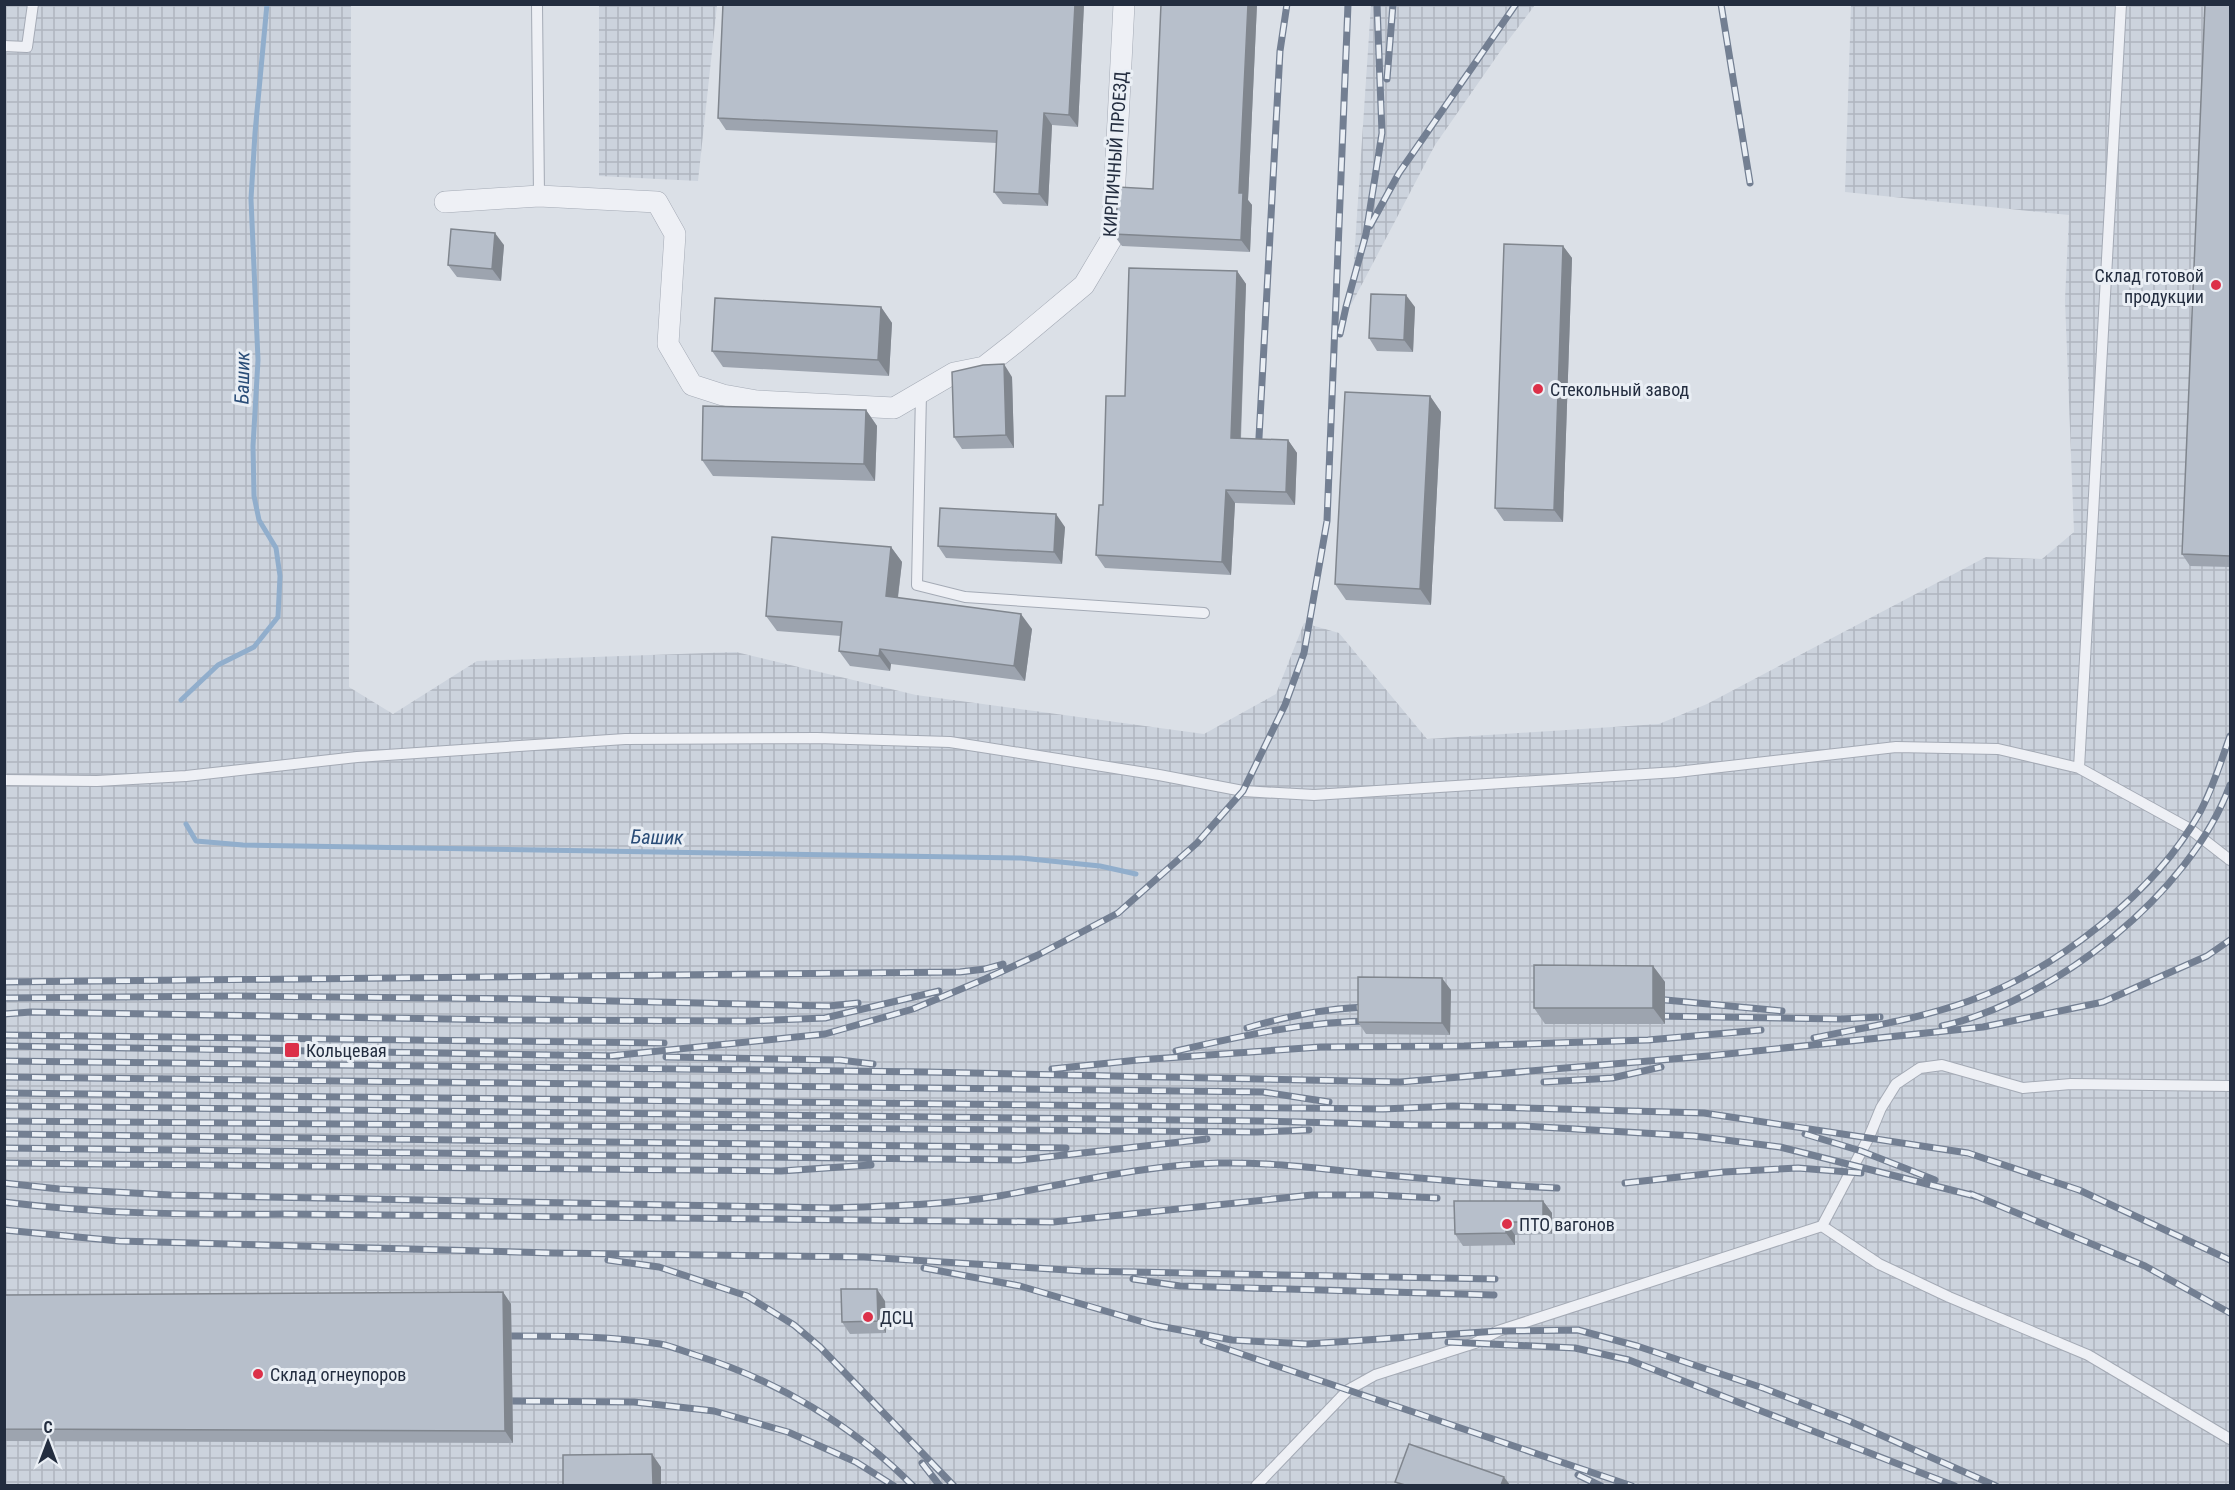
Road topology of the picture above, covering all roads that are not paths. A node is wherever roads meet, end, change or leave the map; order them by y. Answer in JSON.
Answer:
{"nodes":[{"id":1,"x":33,"y":4,"type":"edge"},
{"id":2,"x":537,"y":4,"type":"edge"},
{"id":3,"x":1124,"y":4,"type":"edge"},
{"id":4,"x":2121,"y":4,"type":"edge"},
{"id":5,"x":4,"y":46,"type":"edge"},
{"id":6,"x":539,"y":196,"type":"junction"},
{"id":7,"x":445,"y":202,"type":"dead end"},
{"id":8,"x":921,"y":392,"type":"junction"},
{"id":9,"x":1204,"y":613,"type":"dead end"},
{"id":10,"x":2079,"y":768,"type":"junction"},
{"id":11,"x":4,"y":780,"type":"edge"},
{"id":12,"x":2230,"y":860,"type":"edge"},
{"id":13,"x":2230,"y":1086,"type":"edge"},
{"id":14,"x":1822,"y":1226,"type":"junction"},
{"id":15,"x":2230,"y":1439,"type":"edge"},
{"id":16,"x":1256,"y":1485,"type":"edge"}],
"edges":[{"from":1,"to":5,"type":"lane"},
{"from":2,"to":6,"type":"lane"},
{"from":3,"to":8,"type":"street","name":"КИРПИЧНЫЙ ПРОЕЗД"},
{"from":4,"to":10,"type":"lane"},
{"from":6,"to":7,"type":"street","name":"КИРПИЧНЫЙ ПРОЕЗД"},
{"from":6,"to":8,"type":"street","name":"КИРПИЧНЫЙ ПРОЕЗД"},
{"from":8,"to":9,"type":"lane"},
{"from":10,"to":11,"type":"lane"},
{"from":10,"to":12,"type":"lane"},
{"from":13,"to":14,"type":"lane"},
{"from":14,"to":15,"type":"lane"},
{"from":14,"to":16,"type":"lane"}]}
